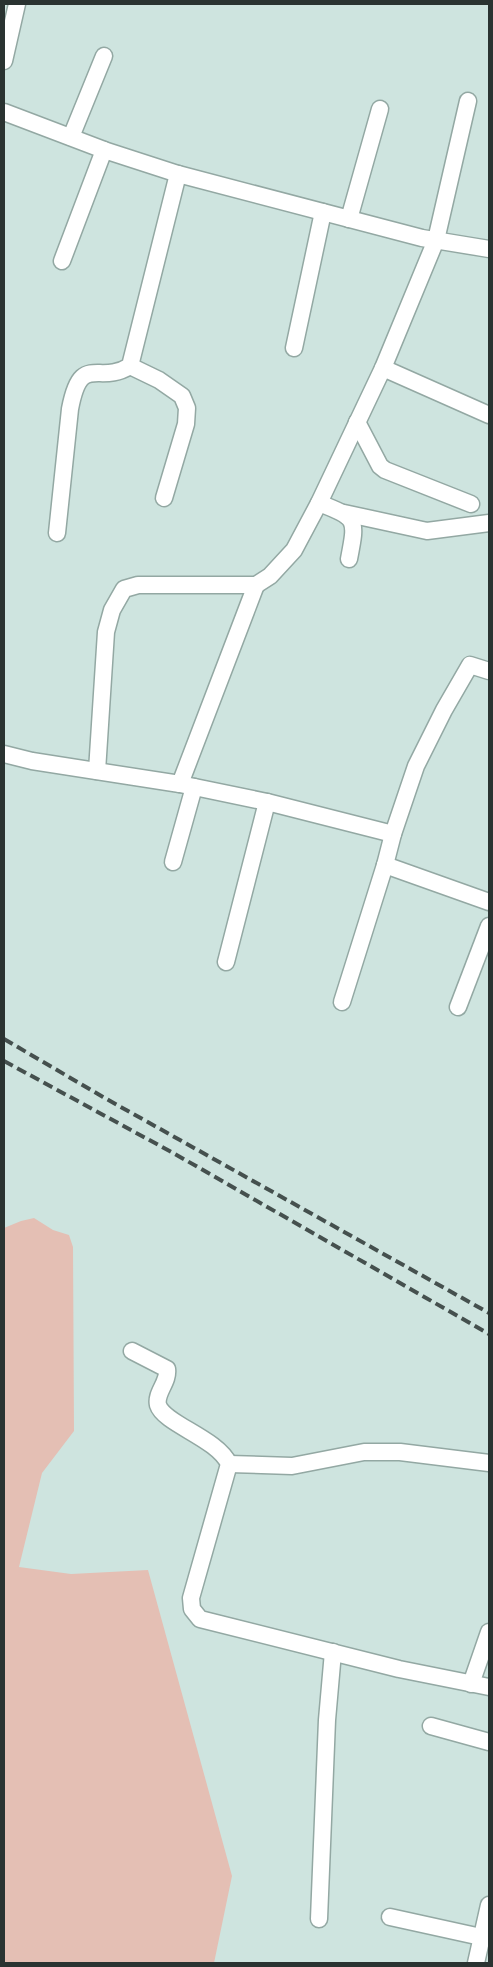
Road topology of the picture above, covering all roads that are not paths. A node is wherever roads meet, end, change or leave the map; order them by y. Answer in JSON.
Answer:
{"nodes":[{"id":1,"x":17,"y":4,"type":"edge"},
{"id":2,"x":8,"y":26,"type":"edge"},
{"id":3,"x":104,"y":56,"type":"dead end"},
{"id":4,"x":4,"y":61,"type":"edge"},
{"id":5,"x":468,"y":101,"type":"dead end"},
{"id":6,"x":380,"y":109,"type":"dead end"},
{"id":7,"x":4,"y":112,"type":"edge"},
{"id":8,"x":71,"y":137,"type":"junction"},
{"id":9,"x":104,"y":150,"type":"junction"},
{"id":10,"x":178,"y":174,"type":"junction"},
{"id":11,"x":323,"y":212,"type":"junction"},
{"id":12,"x":349,"y":219,"type":"junction"},
{"id":13,"x":436,"y":240,"type":"junction"},
{"id":14,"x":489,"y":249,"type":"edge"},
{"id":15,"x":62,"y":261,"type":"dead end"},
{"id":16,"x":294,"y":348,"type":"dead end"},
{"id":17,"x":130,"y":366,"type":"junction"},
{"id":18,"x":382,"y":368,"type":"junction"},
{"id":19,"x":489,"y":415,"type":"edge"},
{"id":20,"x":357,"y":422,"type":"junction"},
{"id":21,"x":164,"y":498,"type":"dead end"},
{"id":22,"x":318,"y":503,"type":"junction"},
{"id":23,"x":471,"y":504,"type":"dead end"},
{"id":24,"x":344,"y":513,"type":"junction"},
{"id":25,"x":489,"y":523,"type":"edge"},
{"id":26,"x":57,"y":533,"type":"dead end"},
{"id":27,"x":350,"y":558,"type":"dead end"},
{"id":28,"x":256,"y":585,"type":"junction"},
{"id":29,"x":489,"y":671,"type":"edge"},
{"id":30,"x":4,"y":754,"type":"edge"},
{"id":31,"x":97,"y":771,"type":"junction"},
{"id":32,"x":187,"y":785,"type":"junction"},
{"id":33,"x":267,"y":802,"type":"junction"},
{"id":34,"x":393,"y":834,"type":"junction"},
{"id":35,"x":173,"y":862,"type":"dead end"},
{"id":36,"x":385,"y":865,"type":"junction"},
{"id":37,"x":489,"y":902,"type":"edge"},
{"id":38,"x":489,"y":926,"type":"edge"},
{"id":39,"x":226,"y":962,"type":"dead end"},
{"id":40,"x":342,"y":1002,"type":"dead end"},
{"id":41,"x":458,"y":1007,"type":"dead end"},
{"id":42,"x":132,"y":1351,"type":"dead end"},
{"id":43,"x":489,"y":1463,"type":"edge"},
{"id":44,"x":229,"y":1464,"type":"junction"},
{"id":45,"x":489,"y":1632,"type":"edge"},
{"id":46,"x":333,"y":1652,"type":"junction"},
{"id":47,"x":472,"y":1684,"type":"junction"},
{"id":48,"x":489,"y":1687,"type":"edge"},
{"id":49,"x":431,"y":1726,"type":"dead end"},
{"id":50,"x":489,"y":1742,"type":"edge"},
{"id":51,"x":489,"y":1905,"type":"edge"},
{"id":52,"x":390,"y":1918,"type":"dead end"},
{"id":53,"x":319,"y":1920,"type":"dead end"},
{"id":54,"x":481,"y":1936,"type":"junction"},
{"id":55,"x":476,"y":1963,"type":"edge"}],
"edges":[{"from":1,"to":2,"type":"street"},
{"from":2,"to":4,"type":"street"},
{"from":3,"to":8,"type":"street"},
{"from":5,"to":13,"type":"street"},
{"from":6,"to":12,"type":"street"},
{"from":7,"to":8,"type":"street"},
{"from":8,"to":9,"type":"street"},
{"from":9,"to":10,"type":"street"},
{"from":9,"to":15,"type":"street"},
{"from":10,"to":11,"type":"street"},
{"from":10,"to":17,"type":"street"},
{"from":11,"to":12,"type":"street"},
{"from":11,"to":16,"type":"street"},
{"from":12,"to":13,"type":"street"},
{"from":13,"to":14,"type":"street"},
{"from":13,"to":18,"type":"street"},
{"from":17,"to":21,"type":"street"},
{"from":17,"to":26,"type":"street"},
{"from":18,"to":19,"type":"street"},
{"from":18,"to":20,"type":"street"},
{"from":20,"to":22,"type":"street"},
{"from":20,"to":23,"type":"street"},
{"from":22,"to":24,"type":"street"},
{"from":22,"to":28,"type":"street"},
{"from":24,"to":25,"type":"street"},
{"from":24,"to":27,"type":"street"},
{"from":28,"to":31,"type":"street"},
{"from":28,"to":32,"type":"street"},
{"from":29,"to":34,"type":"street"},
{"from":30,"to":31,"type":"street"},
{"from":31,"to":32,"type":"street"},
{"from":32,"to":33,"type":"street"},
{"from":32,"to":35,"type":"street"},
{"from":33,"to":34,"type":"street"},
{"from":33,"to":39,"type":"street"},
{"from":34,"to":36,"type":"street"},
{"from":36,"to":37,"type":"street"},
{"from":36,"to":40,"type":"street"},
{"from":38,"to":41,"type":"street"},
{"from":42,"to":44,"type":"street"},
{"from":43,"to":44,"type":"street"},
{"from":44,"to":46,"type":"street"},
{"from":45,"to":47,"type":"street"},
{"from":46,"to":47,"type":"street"},
{"from":46,"to":53,"type":"street"},
{"from":47,"to":48,"type":"street"},
{"from":49,"to":50,"type":"street"},
{"from":51,"to":54,"type":"street"},
{"from":52,"to":54,"type":"street"},
{"from":54,"to":55,"type":"street"}]}
